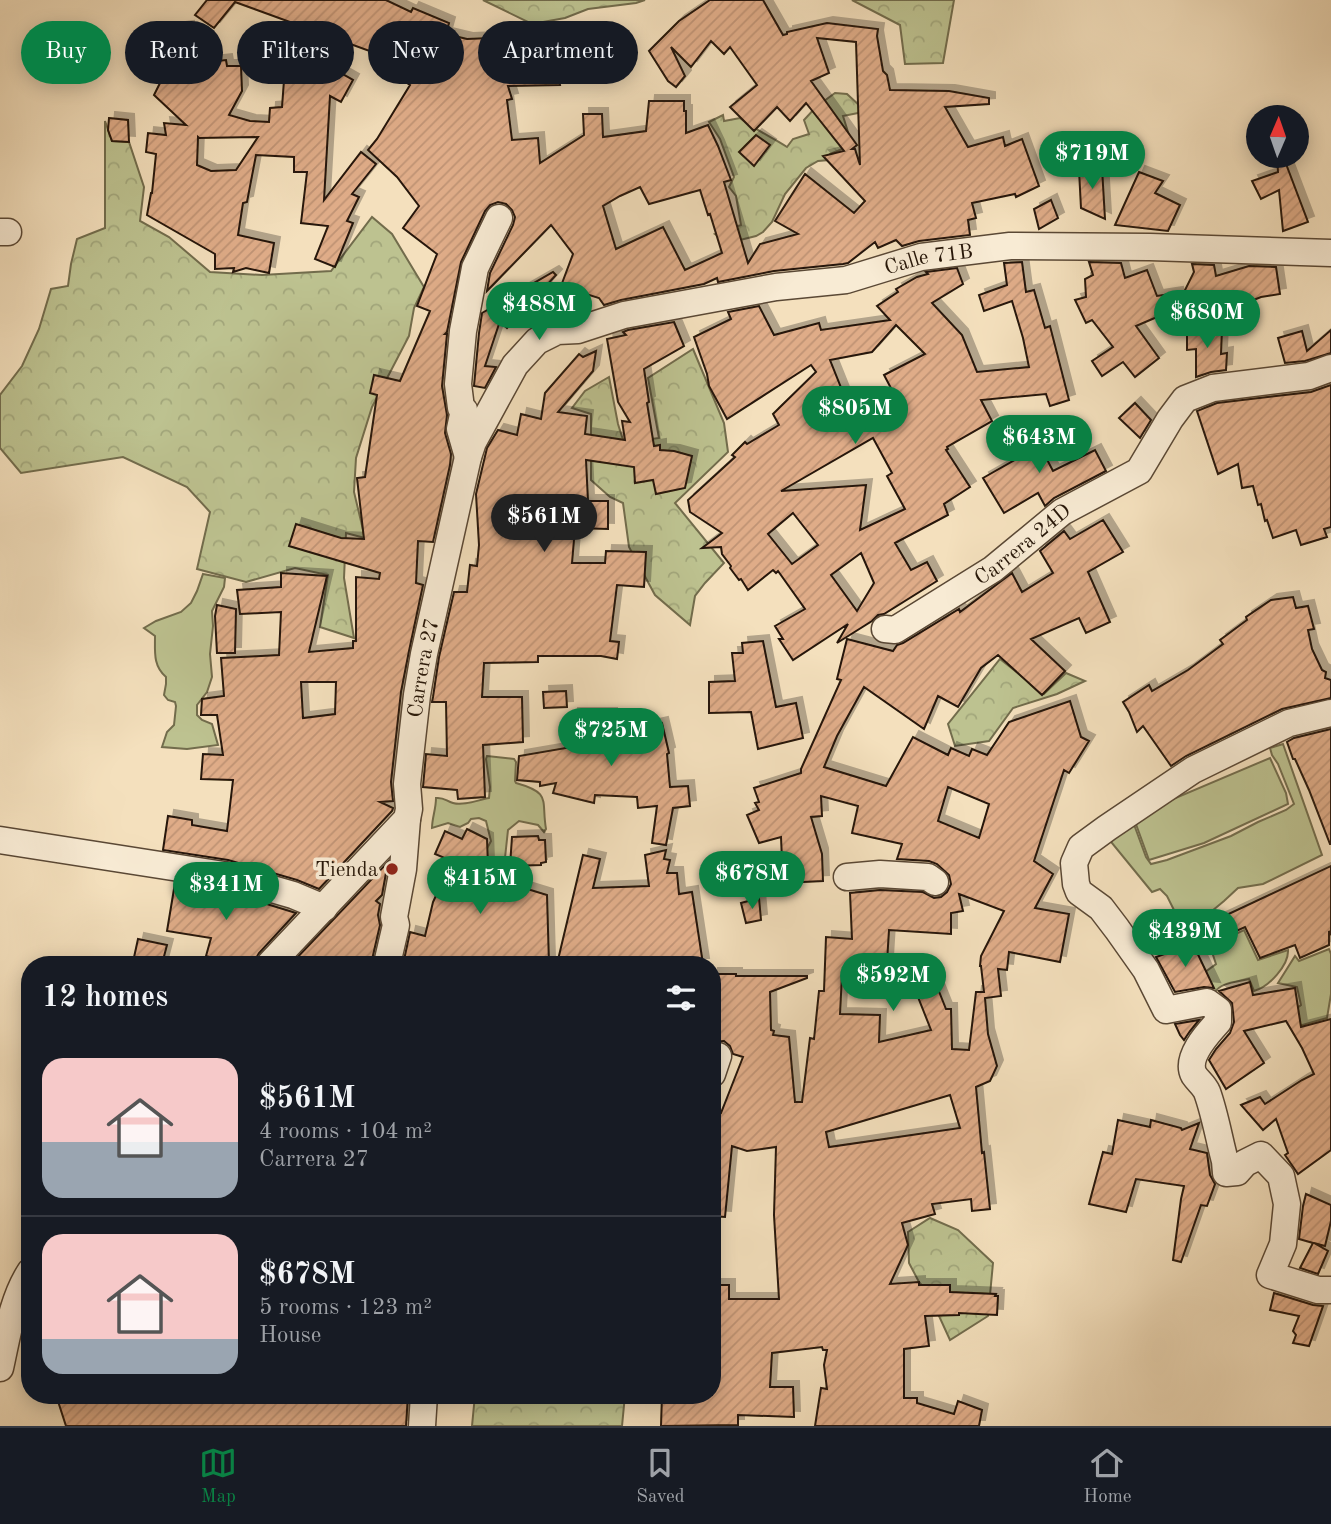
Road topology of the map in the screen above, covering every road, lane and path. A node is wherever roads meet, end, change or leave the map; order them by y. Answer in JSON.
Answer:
{"nodes":[{"id":1,"x":499,"y":218,"type":"dead end"},
{"id":2,"x":1331,"y":253,"type":"edge"},
{"id":3,"x":537,"y":341,"type":"joint"},
{"id":4,"x":1331,"y":368,"type":"edge"},
{"id":5,"x":468,"y":457,"type":"junction"},
{"id":6,"x":885,"y":629,"type":"dead end"},
{"id":7,"x":1331,"y":713,"type":"edge"},
{"id":8,"x":407,"y":819,"type":"junction"},
{"id":9,"x":7,"y":841,"type":"edge"},
{"id":10,"x":847,"y":877,"type":"dead end"},
{"id":11,"x":934,"y":882,"type":"dead end"},
{"id":12,"x":324,"y":908,"type":"junction"},
{"id":13,"x":278,"y":956,"type":"edge"},
{"id":14,"x":389,"y":956,"type":"edge"},
{"id":15,"x":1331,"y":1290,"type":"edge"},
{"id":16,"x":21,"y":1291,"type":"edge"},
{"id":17,"x":0,"y":1368,"type":"edge"},
{"id":18,"x":423,"y":1404,"type":"edge"},
{"id":19,"x":422,"y":1426,"type":"edge"}],
"edges":[{"from":1,"to":5,"type":"street"},
{"from":2,"to":3,"type":"street","name":"Calle 71B"},
{"from":3,"to":5,"type":"street","name":"Carrera 27"},
{"from":4,"to":6,"type":"street","name":"Carrera 24D"},
{"from":5,"to":8,"type":"street","name":"Carrera 27"},
{"from":7,"to":15,"type":"street"},
{"from":8,"to":12,"type":"street"},
{"from":8,"to":14,"type":"street","name":"Carrera 27"},
{"from":9,"to":12,"type":"street"},
{"from":10,"to":11,"type":"street"},
{"from":12,"to":13,"type":"street"},
{"from":16,"to":17,"type":"street"},
{"from":18,"to":19,"type":"street"}]}
